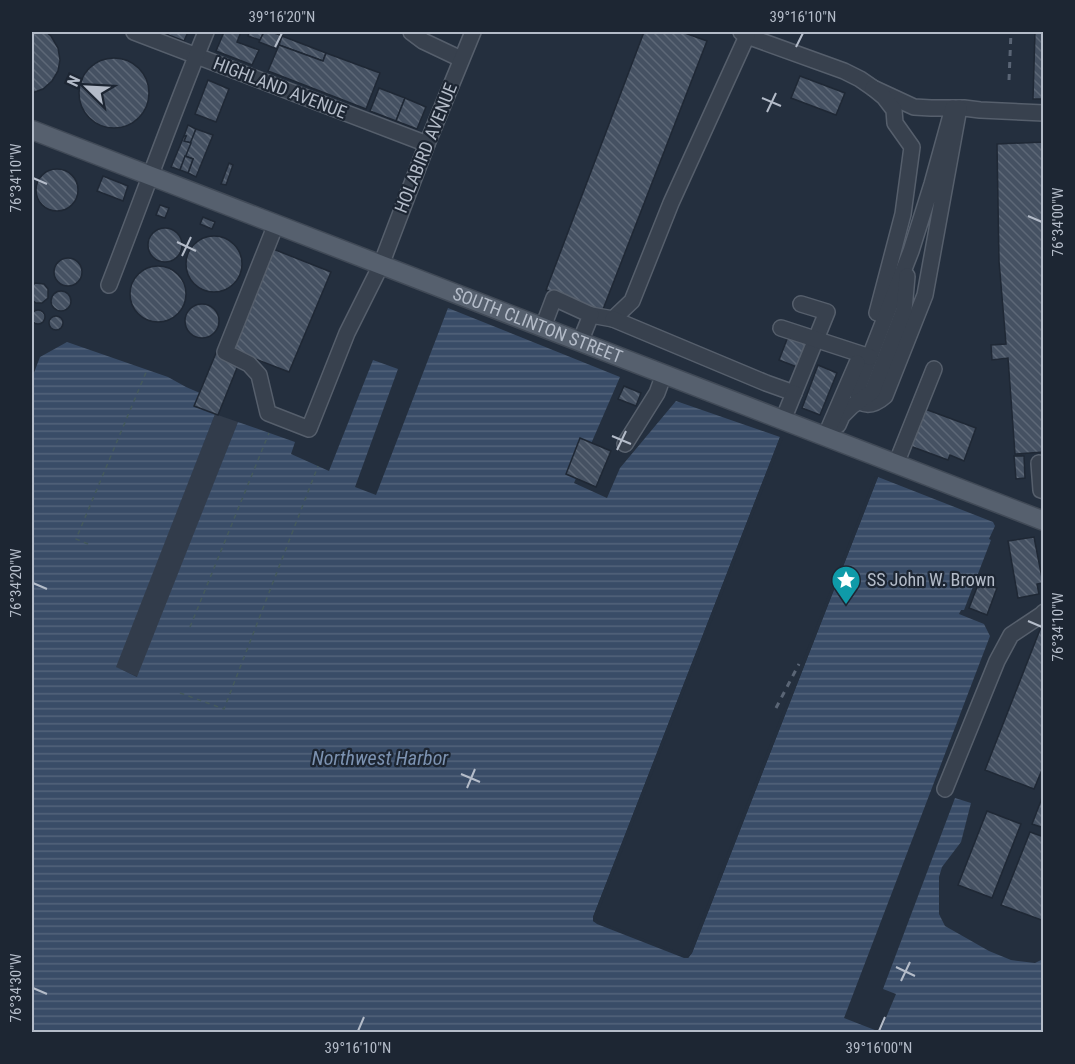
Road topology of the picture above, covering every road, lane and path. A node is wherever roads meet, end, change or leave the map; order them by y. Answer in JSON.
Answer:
{"nodes":[{"id":1,"x":134,"y":32,"type":"edge"},
{"id":2,"x":206,"y":32,"type":"edge"},
{"id":3,"x":411,"y":32,"type":"edge"},
{"id":4,"x":473,"y":32,"type":"edge"},
{"id":5,"x":744,"y":34,"type":"edge"},
{"id":6,"x":196,"y":56,"type":"junction"},
{"id":7,"x":461,"y":59,"type":"junction"},
{"id":8,"x":873,"y":88,"type":"junction"},
{"id":9,"x":956,"y":108,"type":"junction"},
{"id":10,"x":1044,"y":113,"type":"edge"},
{"id":11,"x":32,"y":129,"type":"edge"},
{"id":12,"x":426,"y":144,"type":"junction"},
{"id":13,"x":150,"y":175,"type":"junction"},
{"id":14,"x":276,"y":224,"type":"junction"},
{"id":15,"x":908,"y":258,"type":"junction"},
{"id":16,"x":381,"y":264,"type":"junction"},
{"id":17,"x":900,"y":280,"type":"junction"},
{"id":18,"x":109,"y":285,"type":"dead end"},
{"id":19,"x":801,"y":304,"type":"dead end"},
{"id":20,"x":591,"y":315,"type":"junction"},
{"id":21,"x":613,"y":319,"type":"junction"},
{"id":22,"x":543,"y":327,"type":"junction"},
{"id":23,"x":781,"y":328,"type":"dead end"},
{"id":24,"x":816,"y":339,"type":"junction"},
{"id":25,"x":580,"y":342,"type":"junction"},
{"id":26,"x":865,"y":356,"type":"junction"},
{"id":27,"x":934,"y":369,"type":"dead end"},
{"id":28,"x":147,"y":370,"type":"dead end"},
{"id":29,"x":664,"y":374,"type":"junction"},
{"id":30,"x":794,"y":393,"type":"junction"},
{"id":31,"x":859,"y":399,"type":"junction"},
{"id":32,"x":783,"y":420,"type":"junction"},
{"id":33,"x":269,"y":433,"type":"dead end"},
{"id":34,"x":829,"y":438,"type":"junction"},
{"id":35,"x":625,"y":444,"type":"dead end"},
{"id":36,"x":1039,"y":463,"type":"dead end"},
{"id":37,"x":896,"y":464,"type":"junction"},
{"id":38,"x":318,"y":466,"type":"dead end"},
{"id":39,"x":1044,"y":491,"type":"edge"},
{"id":40,"x":1042,"y":517,"type":"edge"},
{"id":41,"x":88,"y":544,"type":"dead end"},
{"id":42,"x":1044,"y":612,"type":"edge"},
{"id":43,"x":190,"y":627,"type":"dead end"},
{"id":44,"x":180,"y":693,"type":"dead end"},
{"id":45,"x":945,"y":789,"type":"dead end"}],
"edges":[{"from":1,"to":6,"type":"street","name":"HIGHLAND AVENUE"},
{"from":2,"to":6,"type":"street"},
{"from":3,"to":7,"type":"street"},
{"from":4,"to":7,"type":"street","name":"HOLABIRD AVENUE"},
{"from":5,"to":8,"type":"street"},
{"from":5,"to":21,"type":"street"},
{"from":6,"to":12,"type":"street","name":"HIGHLAND AVENUE"},
{"from":6,"to":13,"type":"street"},
{"from":7,"to":12,"type":"street","name":"HOLABIRD AVENUE"},
{"from":8,"to":9,"type":"street"},
{"from":8,"to":26,"type":"street"},
{"from":9,"to":10,"type":"street"},
{"from":9,"to":15,"type":"street"},
{"from":9,"to":31,"type":"street"},
{"from":11,"to":13,"type":"main road","name":"SOUTH CLINTON STREET"},
{"from":12,"to":16,"type":"street","name":"HOLABIRD AVENUE"},
{"from":13,"to":14,"type":"main road","name":"SOUTH CLINTON STREET"},
{"from":13,"to":18,"type":"street"},
{"from":14,"to":16,"type":"main road","name":"SOUTH CLINTON STREET"},
{"from":14,"to":16,"type":"street","name":"HOLABIRD AVENUE"},
{"from":15,"to":17,"type":"street"},
{"from":15,"to":31,"type":"street"},
{"from":16,"to":22,"type":"main road","name":"SOUTH CLINTON STREET"},
{"from":17,"to":26,"type":"street"},
{"from":17,"to":31,"type":"street"},
{"from":19,"to":24,"type":"street"},
{"from":20,"to":21,"type":"street"},
{"from":20,"to":22,"type":"street"},
{"from":20,"to":25,"type":"street"},
{"from":21,"to":30,"type":"street"},
{"from":22,"to":25,"type":"main road","name":"SOUTH CLINTON STREET"},
{"from":23,"to":24,"type":"street"},
{"from":24,"to":26,"type":"street"},
{"from":24,"to":30,"type":"street"},
{"from":25,"to":29,"type":"main road","name":"SOUTH CLINTON STREET"},
{"from":26,"to":31,"type":"street"},
{"from":26,"to":34,"type":"street"},
{"from":27,"to":37,"type":"street"},
{"from":28,"to":41,"type":"path"},
{"from":29,"to":32,"type":"main road","name":"SOUTH CLINTON STREET"},
{"from":29,"to":35,"type":"street"},
{"from":30,"to":32,"type":"street"},
{"from":31,"to":34,"type":"street"},
{"from":32,"to":34,"type":"main road","name":"SOUTH CLINTON STREET"},
{"from":33,"to":43,"type":"path"},
{"from":34,"to":37,"type":"main road","name":"SOUTH CLINTON STREET"},
{"from":36,"to":39,"type":"street"},
{"from":37,"to":40,"type":"main road","name":"SOUTH CLINTON STREET"},
{"from":38,"to":44,"type":"path"},
{"from":42,"to":45,"type":"street"}]}
